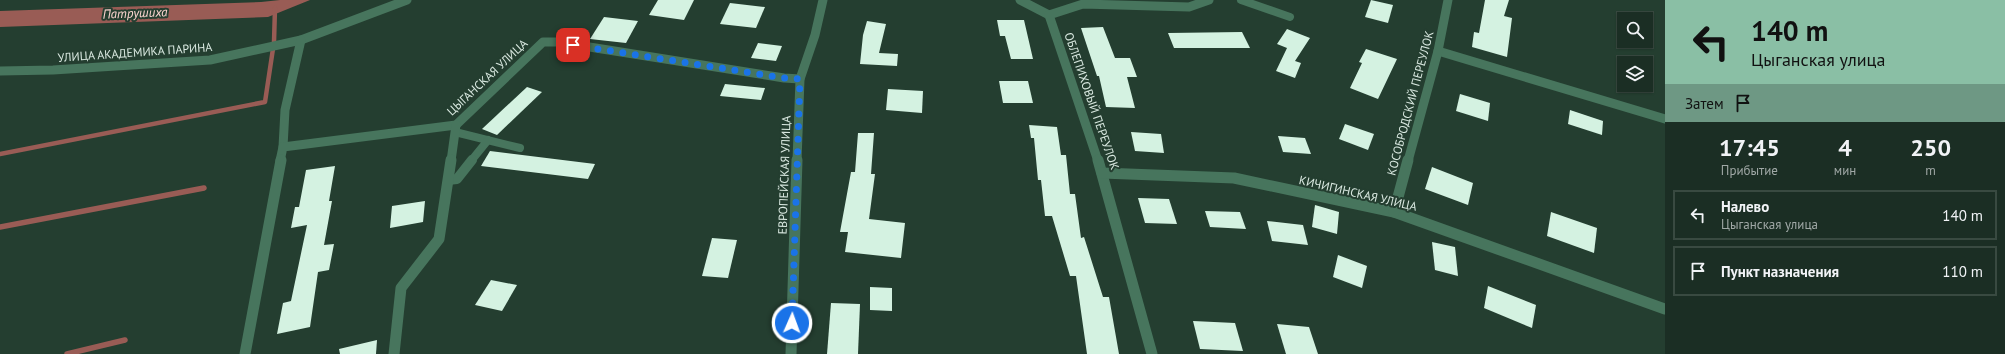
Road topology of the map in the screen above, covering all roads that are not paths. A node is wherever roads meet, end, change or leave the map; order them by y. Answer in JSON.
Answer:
{"nodes":[{"id":1,"x":407,"y":0,"type":"edge"},
{"id":2,"x":823,"y":0,"type":"edge"},
{"id":3,"x":1020,"y":0,"type":"edge"},
{"id":4,"x":1209,"y":0,"type":"edge"},
{"id":5,"x":1240,"y":0,"type":"edge"},
{"id":6,"x":1448,"y":0,"type":"edge"},
{"id":7,"x":1049,"y":15,"type":"junction"},
{"id":8,"x":1290,"y":17,"type":"dead end"},
{"id":9,"x":301,"y":40,"type":"junction"},
{"id":10,"x":1438,"y":51,"type":"junction"},
{"id":11,"x":0,"y":71,"type":"edge"},
{"id":12,"x":800,"y":79,"type":"junction"},
{"id":13,"x":1665,"y":119,"type":"edge"},
{"id":14,"x":456,"y":129,"type":"junction"},
{"id":15,"x":488,"y":140,"type":"junction"},
{"id":16,"x":283,"y":147,"type":"junction"},
{"id":17,"x":520,"y":148,"type":"dead end"},
{"id":18,"x":1102,"y":173,"type":"junction"},
{"id":19,"x":448,"y":180,"type":"junction"},
{"id":20,"x":1394,"y":212,"type":"junction"},
{"id":21,"x":1665,"y":309,"type":"edge"},
{"id":22,"x":245,"y":354,"type":"edge"},
{"id":23,"x":394,"y":354,"type":"edge"},
{"id":24,"x":792,"y":354,"type":"edge"},
{"id":25,"x":1152,"y":354,"type":"edge"}],
"edges":[{"from":1,"to":9,"type":"street","name":"УЛИЦА АКАДЕМИКА ПАРИНА"},
{"from":2,"to":12,"type":"street","name":"ЕВРОПЕЙСКАЯ УЛИЦА"},
{"from":3,"to":7,"type":"street"},
{"from":4,"to":7,"type":"street"},
{"from":5,"to":8,"type":"lane"},
{"from":6,"to":10,"type":"street","name":"КОСОБРОДСКИЙ ПЕРЕУЛОК"},
{"from":7,"to":18,"type":"street","name":"ОБЛЕПИХОВЫЙ ПЕРЕУЛОК"},
{"from":9,"to":11,"type":"street","name":"УЛИЦА АКАДЕМИКА ПАРИНА"},
{"from":9,"to":16,"type":"street"},
{"from":10,"to":13,"type":"street"},
{"from":10,"to":20,"type":"street","name":"КОСОБРОДСКИЙ ПЕРЕУЛОК"},
{"from":12,"to":14,"type":"street","name":"ЦЫГАНСКАЯ УЛИЦА"},
{"from":12,"to":24,"type":"street","name":"ЕВРОПЕЙСКАЯ УЛИЦА"},
{"from":14,"to":15,"type":"lane"},
{"from":14,"to":16,"type":"street","name":"ЦЫГАНСКАЯ УЛИЦА"},
{"from":14,"to":19,"type":"street"},
{"from":15,"to":17,"type":"lane"},
{"from":15,"to":19,"type":"lane"},
{"from":16,"to":22,"type":"street"},
{"from":18,"to":20,"type":"street","name":"КИЧИГИНСКАЯ УЛИЦА"},
{"from":18,"to":25,"type":"street","name":"ОБЛЕПИХОВЫЙ ПЕРЕУЛОК"},
{"from":19,"to":23,"type":"street"},
{"from":20,"to":21,"type":"street","name":"КИЧИГИНСКАЯ УЛИЦА"}]}
